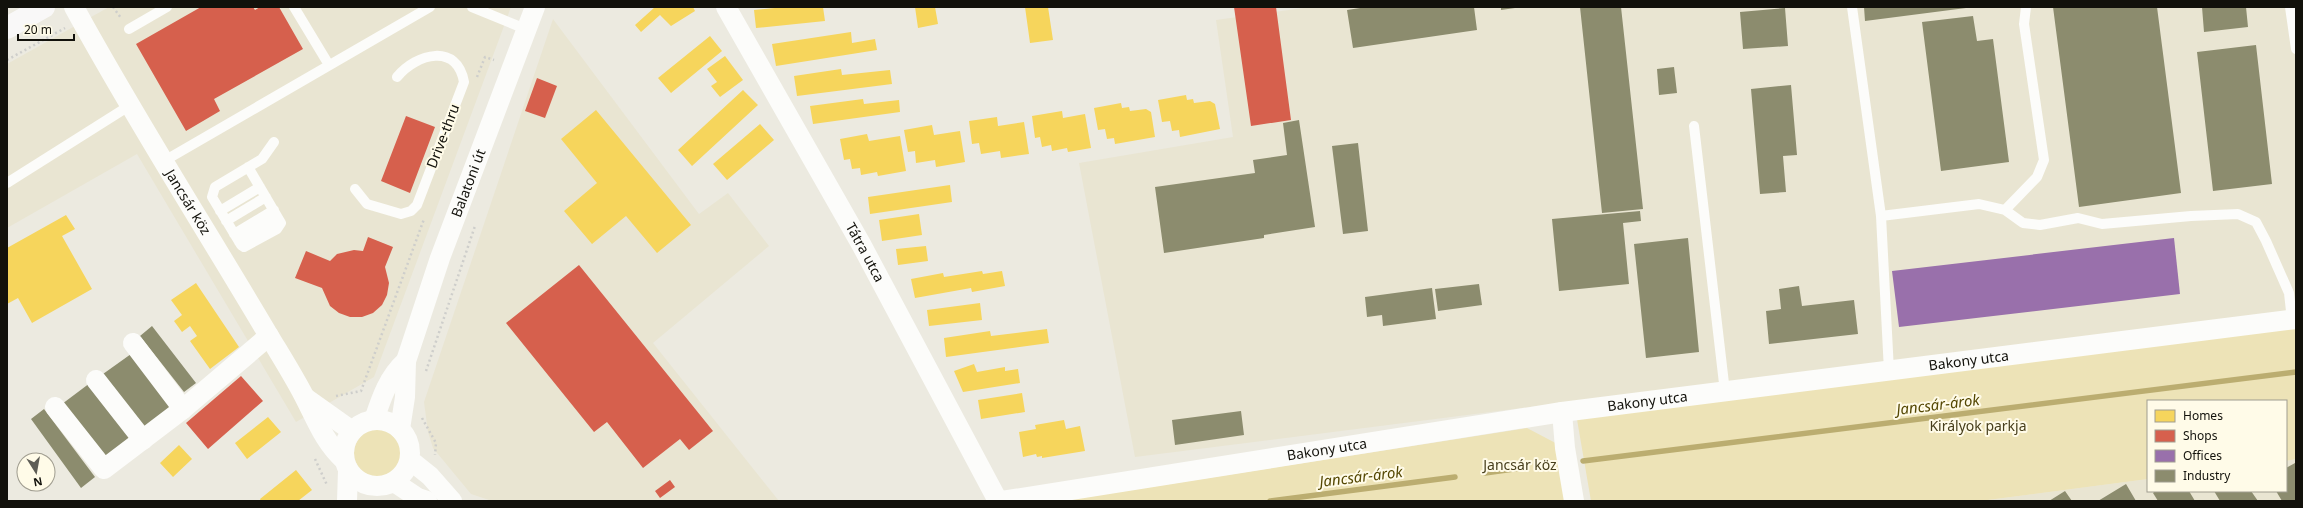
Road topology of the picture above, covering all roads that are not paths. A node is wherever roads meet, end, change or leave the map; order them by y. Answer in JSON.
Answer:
{"nodes":[{"id":1,"x":44,"y":7,"type":"edge"},
{"id":2,"x":167,"y":7,"type":"edge"},
{"id":3,"x":294,"y":7,"type":"edge"},
{"id":4,"x":430,"y":7,"type":"edge"},
{"id":5,"x":472,"y":7,"type":"edge"},
{"id":6,"x":534,"y":7,"type":"edge"},
{"id":7,"x":726,"y":7,"type":"edge"},
{"id":8,"x":1852,"y":7,"type":"edge"},
{"id":9,"x":2026,"y":7,"type":"edge"},
{"id":10,"x":2290,"y":7,"type":"edge"},
{"id":11,"x":77,"y":13,"type":"edge"},
{"id":12,"x":7,"y":28,"type":"edge"},
{"id":13,"x":129,"y":29,"type":"dead end"},
{"id":14,"x":528,"y":30,"type":"junction"},
{"id":15,"x":2296,"y":49,"type":"edge"},
{"id":16,"x":329,"y":65,"type":"junction"},
{"id":17,"x":397,"y":76,"type":"dead end"},
{"id":18,"x":129,"y":106,"type":"junction"},
{"id":19,"x":1694,"y":126,"type":"dead end"},
{"id":20,"x":274,"y":142,"type":"dead end"},
{"id":21,"x":164,"y":161,"type":"junction"},
{"id":22,"x":248,"y":167,"type":"junction"},
{"id":23,"x":7,"y":183,"type":"edge"},
{"id":24,"x":260,"y":187,"type":"junction"},
{"id":25,"x":355,"y":189,"type":"dead end"},
{"id":26,"x":266,"y":196,"type":"junction"},
{"id":27,"x":2005,"y":210,"type":"junction"},
{"id":28,"x":220,"y":211,"type":"junction"},
{"id":29,"x":276,"y":214,"type":"junction"},
{"id":30,"x":1882,"y":216,"type":"junction"},
{"id":31,"x":226,"y":221,"type":"junction"},
{"id":32,"x":237,"y":238,"type":"junction"},
{"id":33,"x":2294,"y":319,"type":"edge"},
{"id":34,"x":269,"y":336,"type":"junction"},
{"id":35,"x":133,"y":344,"type":"dead end"},
{"id":36,"x":406,"y":361,"type":"junction"},
{"id":37,"x":1889,"y":371,"type":"junction"},
{"id":38,"x":96,"y":380,"type":"dead end"},
{"id":39,"x":1725,"y":392,"type":"junction"},
{"id":40,"x":304,"y":396,"type":"junction"},
{"id":41,"x":55,"y":408,"type":"dead end"},
{"id":42,"x":183,"y":409,"type":"junction"},
{"id":43,"x":1562,"y":412,"type":"junction"},
{"id":44,"x":374,"y":420,"type":"junction"},
{"id":45,"x":400,"y":429,"type":"junction"},
{"id":46,"x":352,"y":431,"type":"junction"},
{"id":47,"x":143,"y":440,"type":"junction"},
{"id":48,"x":410,"y":460,"type":"junction"},
{"id":49,"x":346,"y":465,"type":"junction"},
{"id":50,"x":383,"y":490,"type":"edge"},
{"id":51,"x":347,"y":501,"type":"edge"},
{"id":52,"x":427,"y":501,"type":"edge"},
{"id":53,"x":452,"y":501,"type":"edge"},
{"id":54,"x":998,"y":501,"type":"edge"},
{"id":55,"x":1002,"y":501,"type":"edge"},
{"id":56,"x":1574,"y":501,"type":"edge"}],
"edges":[{"from":1,"to":12,"type":"main road"},
{"from":2,"to":13,"type":"lane"},
{"from":3,"to":16,"type":"lane"},
{"from":4,"to":16,"type":"lane"},
{"from":5,"to":14,"type":"lane"},
{"from":6,"to":14,"type":"street","name":"Balatoni út"},
{"from":7,"to":54,"type":"street","name":"Tátra utca"},
{"from":8,"to":30,"type":"lane"},
{"from":9,"to":27,"type":"lane"},
{"from":10,"to":15,"type":"lane"},
{"from":11,"to":18,"type":"street","name":"Jancsár köz"},
{"from":14,"to":36,"type":"street","name":"Balatoni út"},
{"from":16,"to":21,"type":"lane"},
{"from":17,"to":25,"type":"lane","name":"Drive-thru"},
{"from":18,"to":21,"type":"street","name":"Jancsár köz"},
{"from":18,"to":23,"type":"lane"},
{"from":19,"to":39,"type":"lane"},
{"from":20,"to":22,"type":"lane"},
{"from":21,"to":34,"type":"street","name":"Jancsár köz"},
{"from":22,"to":24,"type":"lane"},
{"from":22,"to":28,"type":"lane"},
{"from":24,"to":26,"type":"lane"},
{"from":24,"to":28,"type":"lane"},
{"from":26,"to":29,"type":"lane"},
{"from":26,"to":31,"type":"lane"},
{"from":27,"to":30,"type":"lane"},
{"from":27,"to":33,"type":"lane"},
{"from":28,"to":31,"type":"lane"},
{"from":29,"to":32,"type":"lane"},
{"from":29,"to":32,"type":"lane"},
{"from":30,"to":37,"type":"lane"},
{"from":31,"to":32,"type":"lane"},
{"from":33,"to":37,"type":"street","name":"Bakony utca"},
{"from":34,"to":40,"type":"street","name":"Jancsár köz"},
{"from":34,"to":42,"type":"street"},
{"from":35,"to":42,"type":"street"},
{"from":36,"to":44,"type":"street","name":"Balatoni út"},
{"from":36,"to":45,"type":"street","name":"Balatoni út"},
{"from":37,"to":39,"type":"street","name":"Bakony utca"},
{"from":38,"to":47,"type":"street"},
{"from":39,"to":43,"type":"street","name":"Bakony utca"},
{"from":40,"to":46,"type":"street","name":"Jancsár köz"},
{"from":40,"to":49,"type":"street","name":"Jancsár köz"},
{"from":41,"to":47,"type":"street"},
{"from":42,"to":47,"type":"street"},
{"from":43,"to":55,"type":"street","name":"Bakony utca"},
{"from":43,"to":56,"type":"street"},
{"from":44,"to":45,"type":"street"},
{"from":44,"to":46,"type":"street"},
{"from":45,"to":48,"type":"street"},
{"from":46,"to":49,"type":"street"},
{"from":48,"to":50,"type":"street"},
{"from":48,"to":53,"type":"street"},
{"from":49,"to":50,"type":"street"},
{"from":49,"to":51,"type":"street"},
{"from":50,"to":52,"type":"street"}]}
